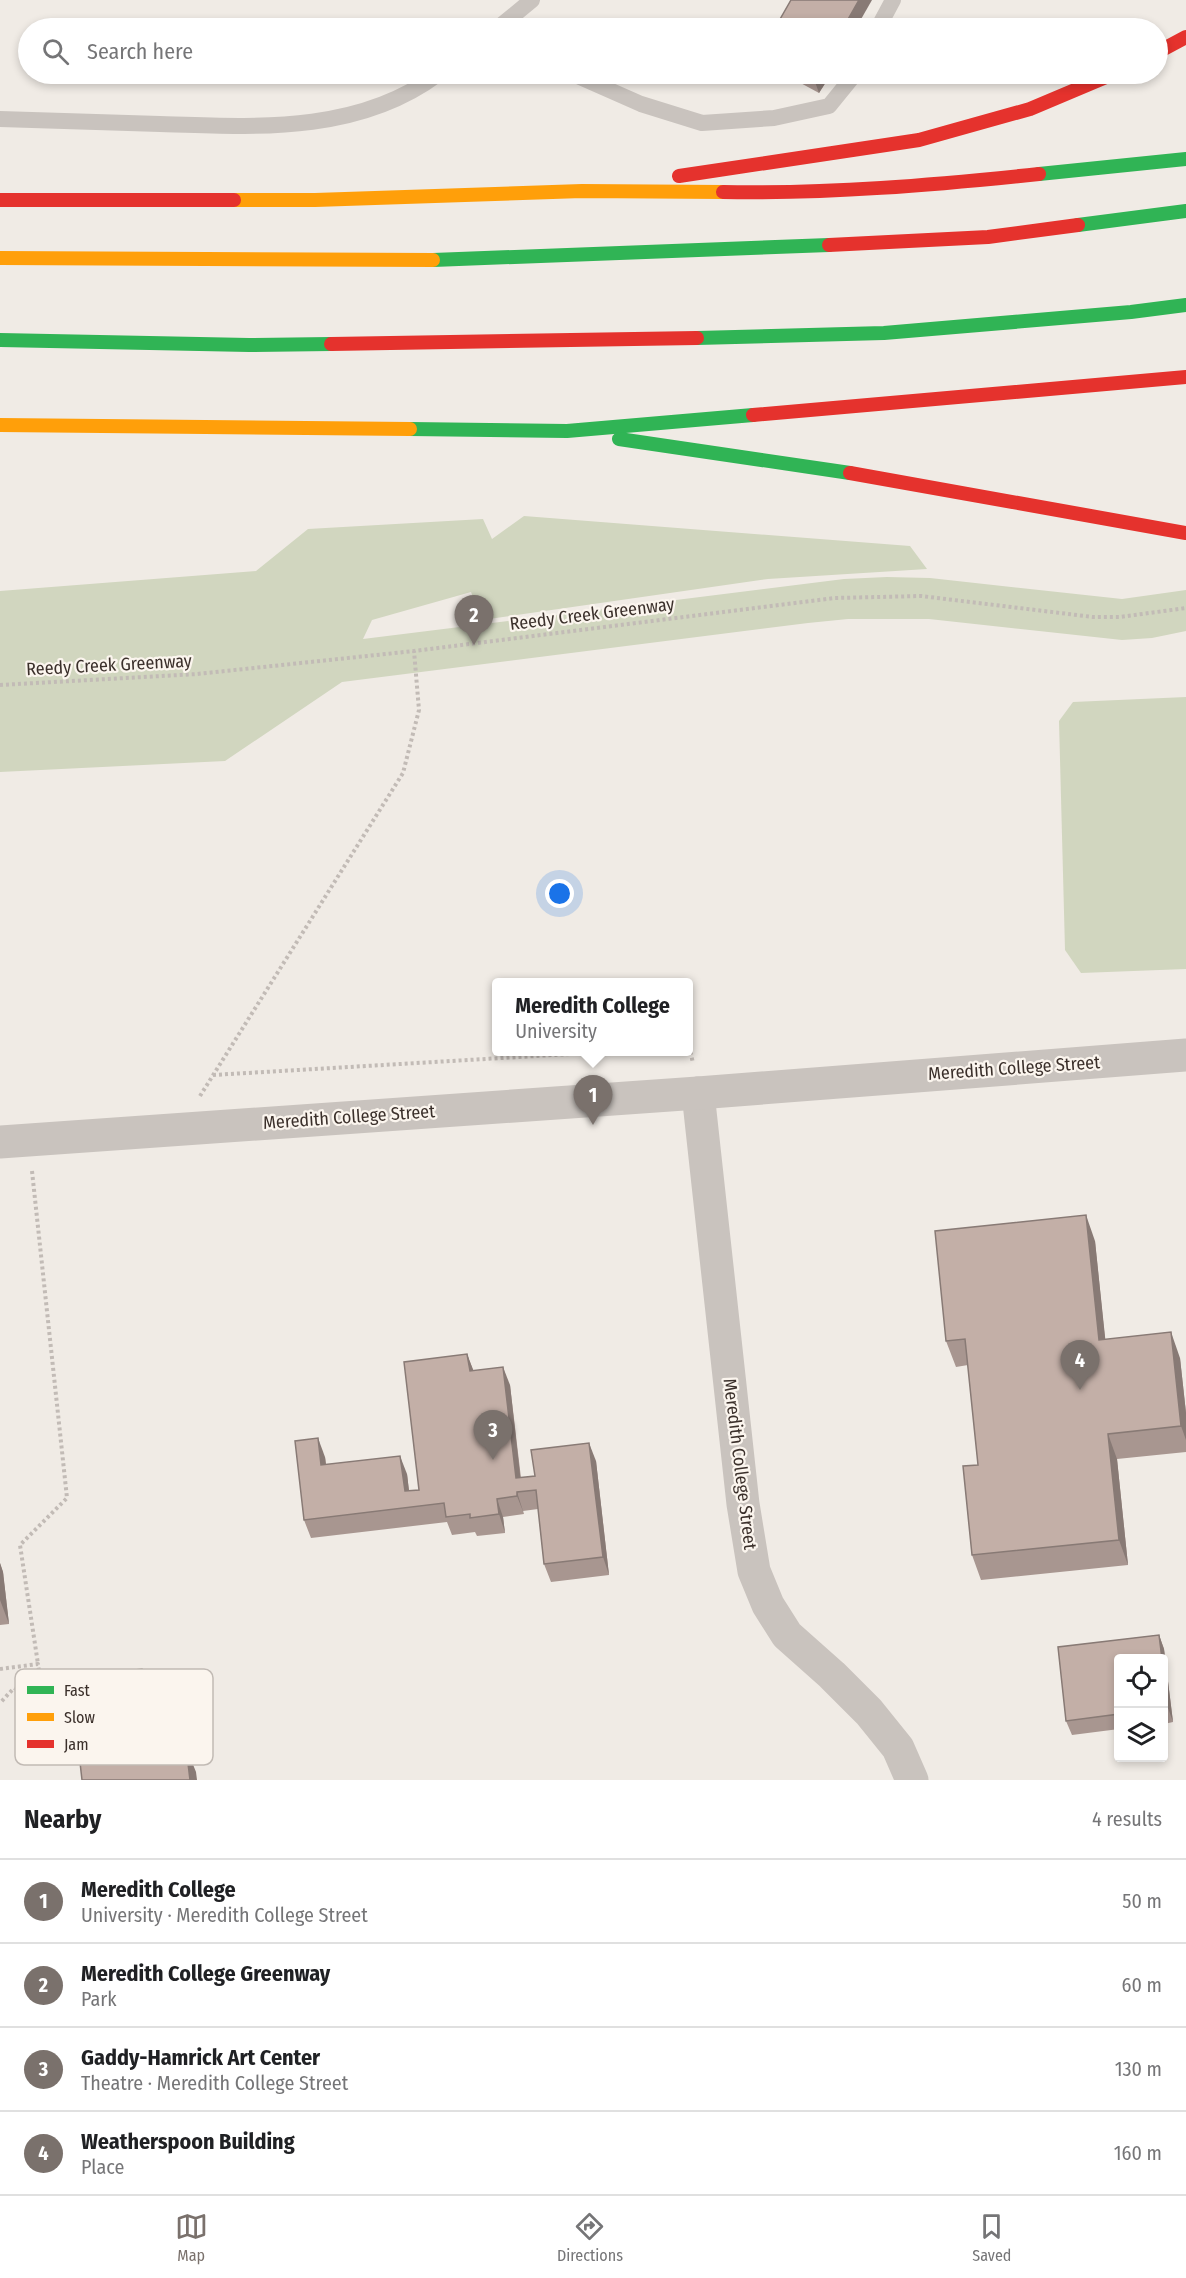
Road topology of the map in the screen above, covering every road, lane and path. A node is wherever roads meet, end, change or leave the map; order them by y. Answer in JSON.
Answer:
{"nodes":[{"id":1,"x":532,"y":0,"type":"edge"},
{"id":2,"x":893,"y":0,"type":"edge"},
{"id":3,"x":510,"y":18,"type":"edge"},
{"id":4,"x":883,"y":18,"type":"edge"},
{"id":5,"x":1186,"y":38,"type":"edge"},
{"id":6,"x":1168,"y":47,"type":"edge"},
{"id":7,"x":420,"y":84,"type":"edge"},
{"id":8,"x":596,"y":84,"type":"edge"},
{"id":9,"x":847,"y":84,"type":"edge"},
{"id":10,"x":1089,"y":84,"type":"edge"},
{"id":11,"x":0,"y":119,"type":"edge"},
{"id":12,"x":1186,"y":159,"type":"edge"},
{"id":13,"x":582,"y":191,"type":"junction"},
{"id":14,"x":0,"y":200,"type":"edge"},
{"id":15,"x":1186,"y":212,"type":"edge"},
{"id":16,"x":0,"y":258,"type":"edge"},
{"id":17,"x":1186,"y":305,"type":"edge"},
{"id":18,"x":0,"y":340,"type":"edge"},
{"id":19,"x":1186,"y":377,"type":"edge"},
{"id":20,"x":0,"y":425,"type":"edge"},
{"id":21,"x":567,"y":431,"type":"junction"},
{"id":22,"x":1186,"y":533,"type":"edge"},
{"id":23,"x":1186,"y":608,"type":"edge"},
{"id":24,"x":414,"y":651,"type":"junction"},
{"id":25,"x":0,"y":685,"type":"edge"},
{"id":26,"x":1186,"y":1055,"type":"edge"},
{"id":27,"x":539,"y":1056,"type":"edge"},
{"id":28,"x":213,"y":1076,"type":"junction"},
{"id":29,"x":698,"y":1093,"type":"junction"},
{"id":30,"x":178,"y":1130,"type":"junction"},
{"id":31,"x":0,"y":1142,"type":"edge"},
{"id":32,"x":31,"y":1166,"type":"dead end"},
{"id":33,"x":38,"y":1664,"type":"junction"},
{"id":34,"x":0,"y":1669,"type":"edge"},
{"id":35,"x":39,"y":1669,"type":"edge"},
{"id":36,"x":15,"y":1689,"type":"edge"},
{"id":37,"x":0,"y":1703,"type":"edge"},
{"id":38,"x":912,"y":1780,"type":"edge"}],
"edges":[{"from":1,"to":3,"type":"lane"},
{"from":2,"to":4,"type":"lane"},
{"from":5,"to":6,"type":"highway"},
{"from":7,"to":11,"type":"lane"},
{"from":8,"to":9,"type":"lane"},
{"from":10,"to":13,"type":"highway"},
{"from":12,"to":13,"type":"highway"},
{"from":13,"to":14,"type":"highway"},
{"from":15,"to":16,"type":"highway"},
{"from":17,"to":18,"type":"highway"},
{"from":19,"to":21,"type":"highway"},
{"from":20,"to":21,"type":"highway"},
{"from":21,"to":22,"type":"highway"},
{"from":23,"to":24,"type":"path","name":"Reedy Creek Greenway"},
{"from":24,"to":25,"type":"path","name":"Reedy Creek Greenway"},
{"from":24,"to":28,"type":"path"},
{"from":26,"to":29,"type":"street","name":"Meredith College Street"},
{"from":27,"to":28,"type":"path"},
{"from":28,"to":30,"type":"path"},
{"from":29,"to":30,"type":"street","name":"Meredith College Street"},
{"from":29,"to":38,"type":"street","name":"Meredith College Street"},
{"from":30,"to":31,"type":"street","name":"Meredith College Street"},
{"from":32,"to":33,"type":"path"},
{"from":33,"to":34,"type":"path"},
{"from":33,"to":35,"type":"path"},
{"from":36,"to":37,"type":"path"}]}
